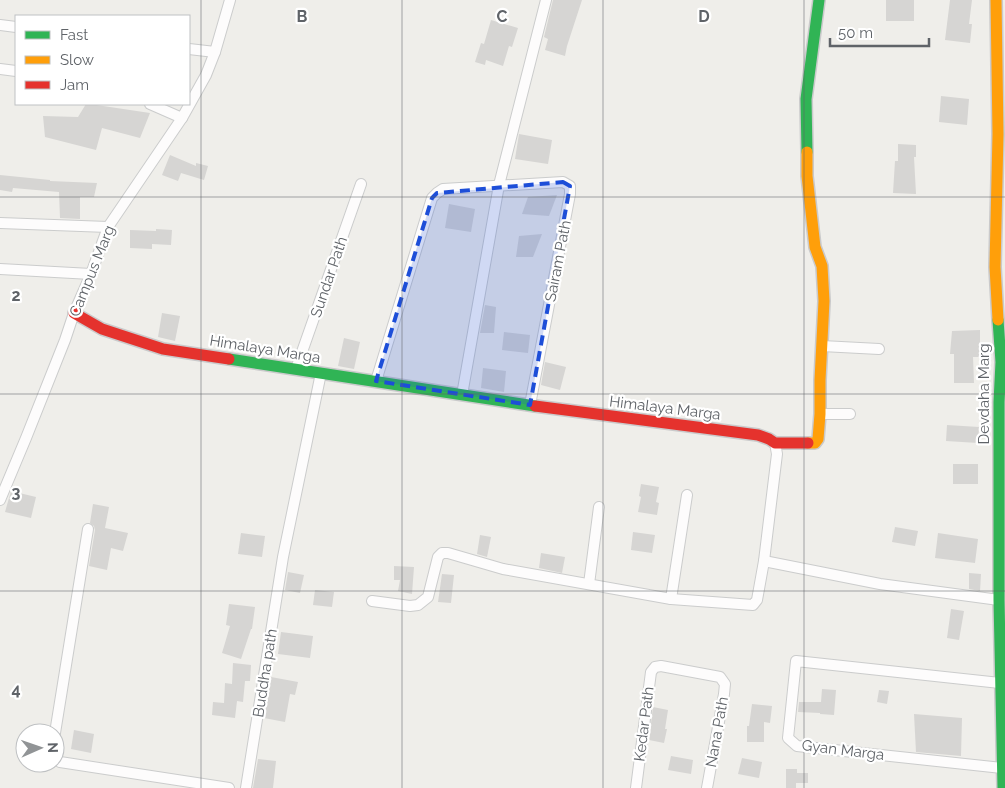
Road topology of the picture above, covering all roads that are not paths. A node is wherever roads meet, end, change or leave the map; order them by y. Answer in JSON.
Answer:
{"nodes":[{"id":1,"x":230,"y":0,"type":"edge"},
{"id":2,"x":546,"y":0,"type":"edge"},
{"id":3,"x":819,"y":0,"type":"edge"},
{"id":4,"x":996,"y":0,"type":"edge"},
{"id":5,"x":0,"y":25,"type":"edge"},
{"id":6,"x":15,"y":27,"type":"edge"},
{"id":7,"x":190,"y":49,"type":"edge"},
{"id":8,"x":215,"y":52,"type":"junction"},
{"id":9,"x":0,"y":69,"type":"edge"},
{"id":10,"x":15,"y":72,"type":"edge"},
{"id":11,"x":190,"y":104,"type":"edge"},
{"id":12,"x":152,"y":105,"type":"edge"},
{"id":13,"x":189,"y":105,"type":"edge"},
{"id":14,"x":182,"y":118,"type":"junction"},
{"id":15,"x":1002,"y":134,"type":"edge"},
{"id":16,"x":361,"y":184,"type":"dead end"},
{"id":17,"x":500,"y":185,"type":"junction"},
{"id":18,"x":1001,"y":222,"type":"edge"},
{"id":19,"x":0,"y":223,"type":"edge"},
{"id":20,"x":108,"y":228,"type":"junction"},
{"id":21,"x":1000,"y":268,"type":"edge"},
{"id":22,"x":0,"y":269,"type":"edge"},
{"id":23,"x":91,"y":274,"type":"junction"},
{"id":24,"x":74,"y":314,"type":"junction"},
{"id":25,"x":822,"y":346,"type":"junction"},
{"id":26,"x":879,"y":349,"type":"dead end"},
{"id":27,"x":296,"y":370,"type":"junction"},
{"id":28,"x":321,"y":373,"type":"junction"},
{"id":29,"x":376,"y":382,"type":"junction"},
{"id":30,"x":462,"y":395,"type":"junction"},
{"id":31,"x":1002,"y":402,"type":"edge"},
{"id":32,"x":530,"y":405,"type":"junction"},
{"id":33,"x":820,"y":414,"type":"junction"},
{"id":34,"x":850,"y":414,"type":"dead end"},
{"id":35,"x":775,"y":443,"type":"junction"},
{"id":36,"x":687,"y":495,"type":"dead end"},
{"id":37,"x":0,"y":500,"type":"edge"},
{"id":38,"x":599,"y":507,"type":"dead end"},
{"id":39,"x":88,"y":529,"type":"dead end"},
{"id":40,"x":764,"y":561,"type":"junction"},
{"id":41,"x":589,"y":584,"type":"junction"},
{"id":42,"x":671,"y":599,"type":"junction"},
{"id":43,"x":999,"y":600,"type":"junction"},
{"id":44,"x":372,"y":601,"type":"dead end"},
{"id":45,"x":1002,"y":616,"type":"edge"},
{"id":46,"x":720,"y":677,"type":"joint"},
{"id":47,"x":1000,"y":683,"type":"junction"},
{"id":48,"x":1003,"y":703,"type":"edge"},
{"id":49,"x":57,"y":723,"type":"edge"},
{"id":50,"x":65,"y":763,"type":"edge"},
{"id":51,"x":1002,"y":768,"type":"junction"},
{"id":52,"x":229,"y":788,"type":"edge"},
{"id":53,"x":246,"y":788,"type":"edge"},
{"id":54,"x":636,"y":788,"type":"edge"},
{"id":55,"x":707,"y":788,"type":"edge"},
{"id":56,"x":1003,"y":788,"type":"edge"}],
"edges":[{"from":1,"to":8,"type":"street","name":"Campus Marg"},
{"from":2,"to":17,"type":"street"},
{"from":3,"to":25,"type":"street","name":"Himalaya Marga"},
{"from":4,"to":15,"type":"street","name":"Devdaha Marg"},
{"from":5,"to":6,"type":"street"},
{"from":7,"to":8,"type":"street"},
{"from":8,"to":11,"type":"street","name":"Campus Marg"},
{"from":9,"to":10,"type":"street"},
{"from":12,"to":14,"type":"street"},
{"from":13,"to":14,"type":"street","name":"Campus Marg"},
{"from":14,"to":20,"type":"street","name":"Campus Marg"},
{"from":15,"to":18,"type":"street","name":"Devdaha Marg"},
{"from":16,"to":27,"type":"street","name":"Sundar Path"},
{"from":17,"to":29,"type":"street","name":"Sairam Path"},
{"from":17,"to":30,"type":"street"},
{"from":17,"to":32,"type":"street","name":"Sairam Path"},
{"from":18,"to":21,"type":"street","name":"Devdaha Marg"},
{"from":19,"to":20,"type":"street"},
{"from":20,"to":23,"type":"street","name":"Campus Marg"},
{"from":21,"to":31,"type":"street","name":"Devdaha Marg"},
{"from":22,"to":23,"type":"street"},
{"from":23,"to":24,"type":"street","name":"Campus Marg"},
{"from":24,"to":27,"type":"street","name":"Himalaya Marga"},
{"from":24,"to":37,"type":"street","name":"Campus Marg"},
{"from":25,"to":26,"type":"street"},
{"from":25,"to":33,"type":"street","name":"Himalaya Marga"},
{"from":27,"to":28,"type":"street","name":"Himalaya Marga"},
{"from":28,"to":29,"type":"street","name":"Himalaya Marga"},
{"from":28,"to":53,"type":"street","name":"Buddha path"},
{"from":29,"to":30,"type":"street","name":"Himalaya Marga"},
{"from":30,"to":32,"type":"street","name":"Himalaya Marga"},
{"from":31,"to":43,"type":"street","name":"Devdaha Marg"},
{"from":32,"to":35,"type":"street","name":"Himalaya Marga"},
{"from":33,"to":34,"type":"street"},
{"from":33,"to":35,"type":"street","name":"Himalaya Marga"},
{"from":35,"to":40,"type":"street"},
{"from":36,"to":42,"type":"street"},
{"from":38,"to":41,"type":"street"},
{"from":39,"to":49,"type":"street"},
{"from":40,"to":42,"type":"street"},
{"from":40,"to":43,"type":"street"},
{"from":41,"to":42,"type":"street"},
{"from":41,"to":44,"type":"street"},
{"from":43,"to":45,"type":"street","name":"Devdaha Marg"},
{"from":45,"to":47,"type":"street","name":"Devdaha Marg"},
{"from":46,"to":54,"type":"street","name":"Kedar Path"},
{"from":46,"to":55,"type":"street","name":"Nana Path"},
{"from":47,"to":48,"type":"street","name":"Devdaha Marg"},
{"from":47,"to":51,"type":"street","name":"Gyan Marga"},
{"from":48,"to":51,"type":"street","name":"Devdaha Marg"},
{"from":50,"to":52,"type":"street"},
{"from":51,"to":56,"type":"street","name":"Devdaha Marg"}]}
